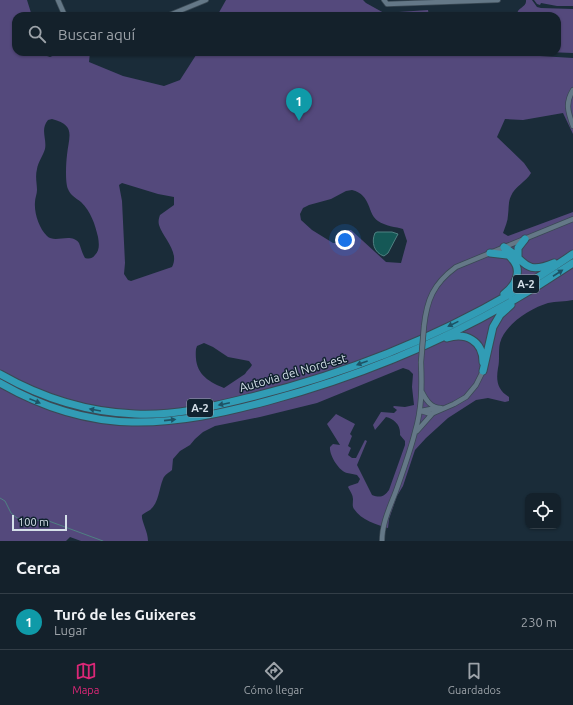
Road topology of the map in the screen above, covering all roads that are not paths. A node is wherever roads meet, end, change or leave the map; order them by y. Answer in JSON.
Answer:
{"nodes":[{"id":1,"x":58,"y":0,"type":"edge"},
{"id":2,"x":206,"y":0,"type":"edge"},
{"id":3,"x":384,"y":0,"type":"edge"},
{"id":4,"x":498,"y":0,"type":"edge"},
{"id":5,"x":200,"y":1,"type":"edge"},
{"id":6,"x":63,"y":12,"type":"edge"},
{"id":7,"x":175,"y":12,"type":"edge"},
{"id":8,"x":573,"y":90,"type":"edge"},
{"id":9,"x":573,"y":126,"type":"edge"},
{"id":10,"x":573,"y":219,"type":"edge"},
{"id":11,"x":525,"y":239,"type":"junction"},
{"id":12,"x":504,"y":247,"type":"junction"},
{"id":13,"x":490,"y":253,"type":"junction"},
{"id":14,"x":507,"y":254,"type":"junction"},
{"id":15,"x":573,"y":254,"type":"edge"},
{"id":16,"x":518,"y":258,"type":"junction"},
{"id":17,"x":564,"y":261,"type":"junction"},
{"id":18,"x":573,"y":263,"type":"edge"},
{"id":19,"x":519,"y":296,"type":"junction"},
{"id":20,"x":488,"y":306,"type":"junction"},
{"id":21,"x":434,"y":341,"type":"junction"},
{"id":22,"x":483,"y":371,"type":"junction"},
{"id":23,"x":0,"y":374,"type":"edge"},
{"id":24,"x":0,"y":383,"type":"edge"},
{"id":25,"x":422,"y":392,"type":"junction"},
{"id":26,"x":436,"y":408,"type":"junction"},
{"id":27,"x":442,"y":408,"type":"junction"},
{"id":28,"x":421,"y":411,"type":"junction"},
{"id":29,"x":433,"y":413,"type":"junction"},
{"id":30,"x":416,"y":432,"type":"junction"},
{"id":31,"x":382,"y":541,"type":"edge"}],
"edges":[{"from":1,"to":6,"type":"street"},
{"from":2,"to":5,"type":"street"},
{"from":3,"to":4,"type":"street"},
{"from":5,"to":7,"type":"street"},
{"from":8,"to":9,"type":"street"},
{"from":10,"to":11,"type":"street"},
{"from":11,"to":12,"type":"street"},
{"from":11,"to":16,"type":"highway"},
{"from":12,"to":13,"type":"street"},
{"from":12,"to":14,"type":"highway"},
{"from":12,"to":16,"type":"highway"},
{"from":13,"to":14,"type":"highway"},
{"from":13,"to":25,"type":"street","bridge":true},
{"from":14,"to":20,"type":"highway"},
{"from":15,"to":17,"type":"highway","name":"Autovia del Nord-est","number":"A-2"},
{"from":16,"to":17,"type":"highway"},
{"from":17,"to":20,"type":"highway","name":"Autovia del Nord-est","number":"A-2"},
{"from":19,"to":18,"type":"highway","name":"Autovia del Nord-est","number":"A-2","one_way":true},
{"from":19,"to":21,"type":"highway","name":"Autovia del Nord-est","number":"A-2"},
{"from":19,"to":22,"type":"highway"},
{"from":20,"to":23,"type":"highway","name":"Autovia del Nord-est","number":"A-2","one_way":true},
{"from":21,"to":22,"type":"highway"},
{"from":24,"to":21,"type":"highway","name":"Autovia del Nord-est","number":"A-2","one_way":true},
{"from":22,"to":27,"type":"street"},
{"from":25,"to":26,"type":"street"},
{"from":25,"to":28,"type":"street"},
{"from":26,"to":27,"type":"street"},
{"from":26,"to":28,"type":"street"},
{"from":27,"to":29,"type":"street"},
{"from":28,"to":29,"type":"street"},
{"from":28,"to":30,"type":"street"},
{"from":29,"to":30,"type":"street"},
{"from":30,"to":31,"type":"street"}]}
